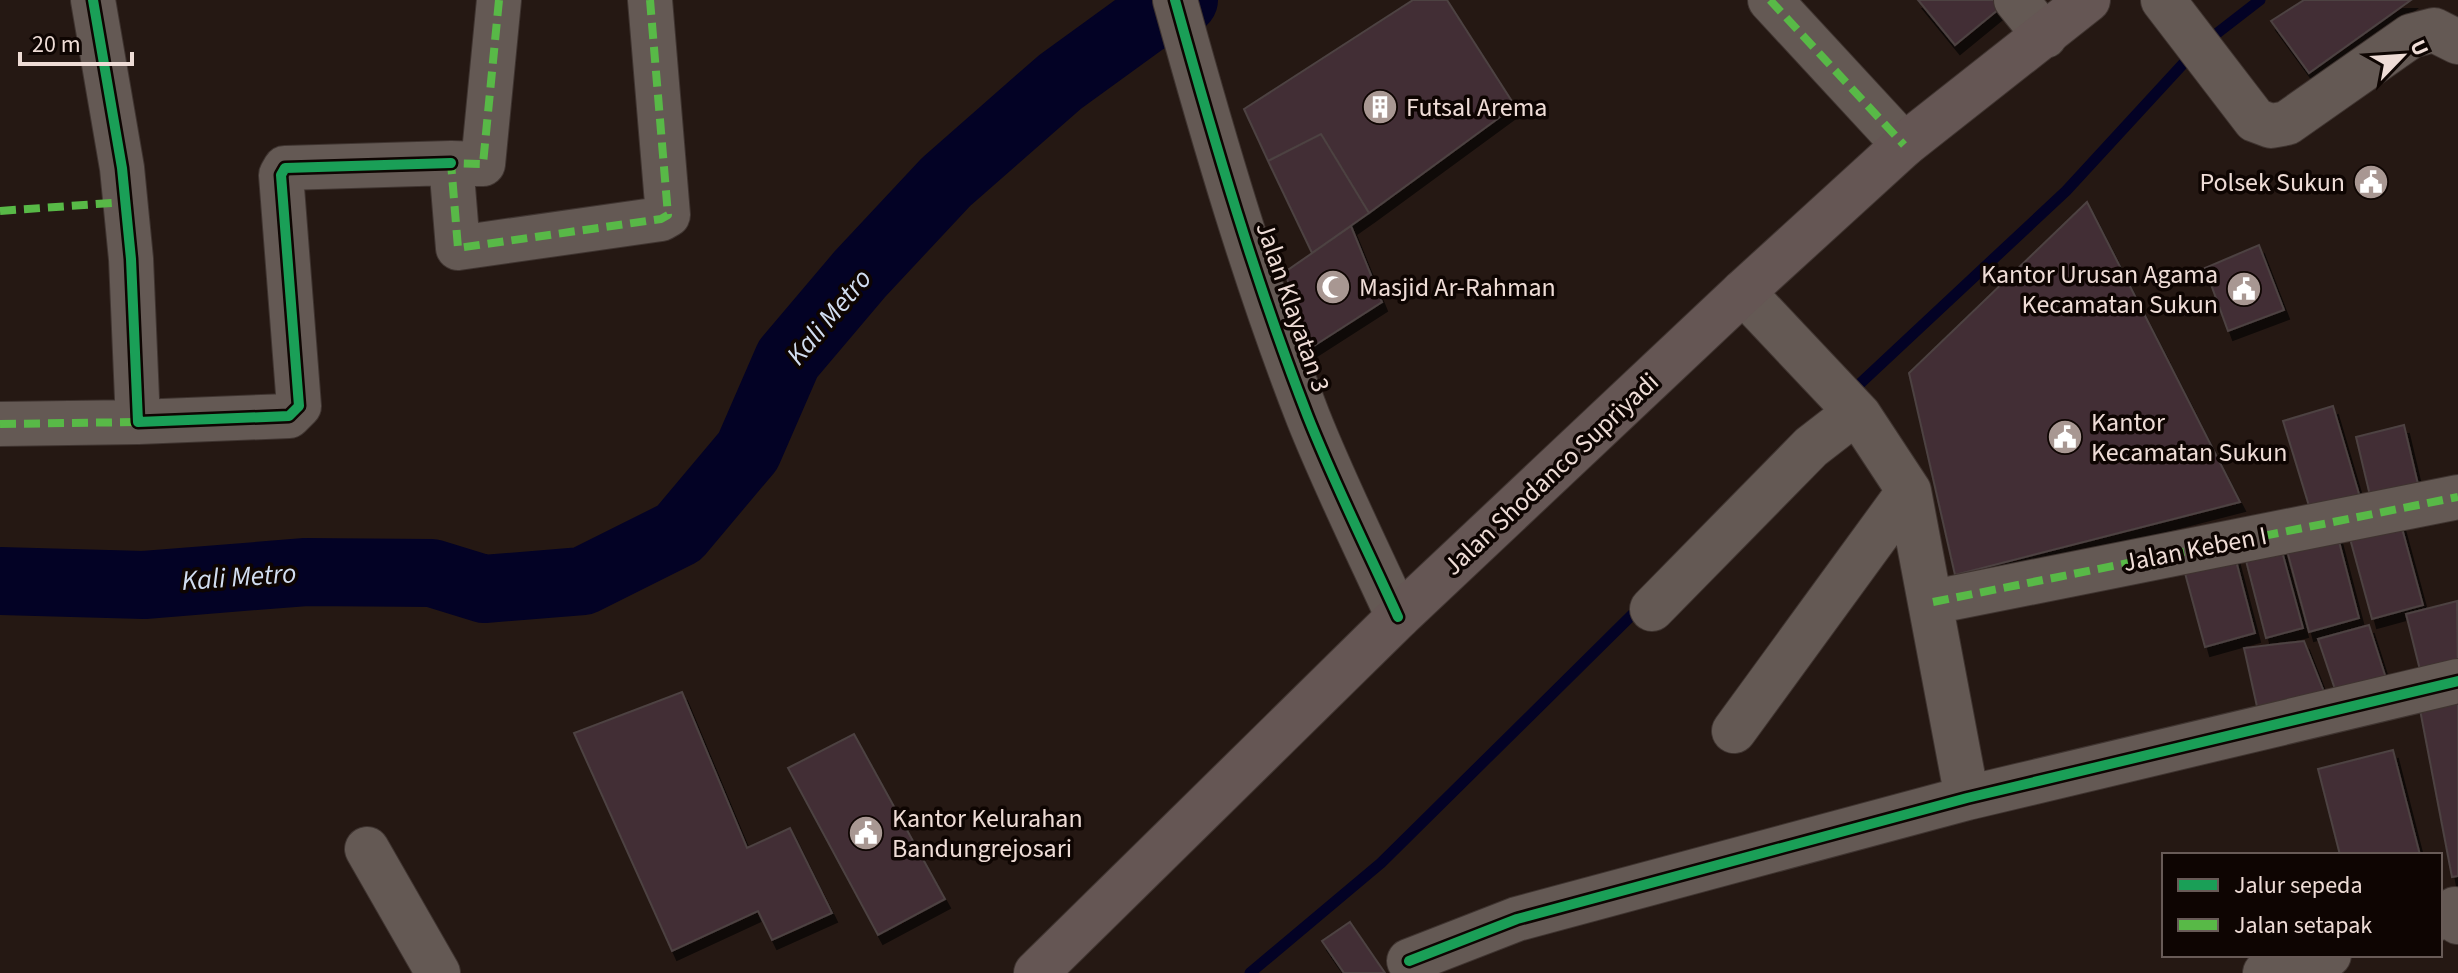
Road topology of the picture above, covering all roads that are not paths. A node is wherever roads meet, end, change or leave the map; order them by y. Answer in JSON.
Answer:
{"nodes":[{"id":1,"x":93,"y":0,"type":"edge"},
{"id":2,"x":499,"y":0,"type":"edge"},
{"id":3,"x":650,"y":0,"type":"edge"},
{"id":4,"x":1175,"y":0,"type":"edge"},
{"id":5,"x":1770,"y":0,"type":"edge"},
{"id":6,"x":2016,"y":0,"type":"edge"},
{"id":7,"x":2088,"y":0,"type":"edge"},
{"id":8,"x":2173,"y":13,"type":"edge"},
{"id":9,"x":2045,"y":36,"type":"junction"},
{"id":10,"x":2458,"y":42,"type":"edge"},
{"id":11,"x":1904,"y":145,"type":"junction"},
{"id":12,"x":451,"y":163,"type":"junction"},
{"id":13,"x":1743,"y":292,"type":"junction"},
{"id":14,"x":1856,"y":413,"type":"junction"},
{"id":15,"x":138,"y":422,"type":"junction"},
{"id":16,"x":0,"y":424,"type":"edge"},
{"id":17,"x":1909,"y":491,"type":"junction"},
{"id":18,"x":2458,"y":497,"type":"edge"},
{"id":19,"x":1933,"y":602,"type":"junction"},
{"id":20,"x":1652,"y":609,"type":"dead end"},
{"id":21,"x":1398,"y":617,"type":"junction"},
{"id":22,"x":2458,"y":681,"type":"edge"},
{"id":23,"x":1734,"y":731,"type":"dead end"},
{"id":24,"x":1967,"y":798,"type":"junction"},
{"id":25,"x":367,"y":849,"type":"dead end"},
{"id":26,"x":2322,"y":957,"type":"edge"},
{"id":27,"x":1409,"y":961,"type":"dead end"},
{"id":28,"x":438,"y":973,"type":"edge"},
{"id":29,"x":1036,"y":973,"type":"edge"},
{"id":30,"x":2265,"y":973,"type":"edge"}],
"edges":[{"from":1,"to":15,"type":"street"},
{"from":2,"to":12,"type":"street"},
{"from":3,"to":12,"type":"street"},
{"from":4,"to":21,"type":"street","name":"Jalan Klayatan 3"},
{"from":5,"to":11,"type":"street"},
{"from":6,"to":9,"type":"street"},
{"from":7,"to":9,"type":"main road","name":"Jalan Shodanco Supriyadi"},
{"from":8,"to":10,"type":"street"},
{"from":9,"to":11,"type":"main road","name":"Jalan Shodanco Supriyadi"},
{"from":11,"to":13,"type":"main road","name":"Jalan Shodanco Supriyadi"},
{"from":12,"to":15,"type":"street"},
{"from":13,"to":14,"type":"street"},
{"from":13,"to":21,"type":"main road","name":"Jalan Shodanco Supriyadi"},
{"from":14,"to":17,"type":"street"},
{"from":14,"to":20,"type":"street"},
{"from":15,"to":16,"type":"street"},
{"from":17,"to":19,"type":"street"},
{"from":17,"to":23,"type":"street"},
{"from":18,"to":19,"type":"street","name":"Jalan Keben I"},
{"from":19,"to":24,"type":"street"},
{"from":21,"to":29,"type":"main road","name":"Jalan Shodanco Supriyadi"},
{"from":22,"to":24,"type":"street"},
{"from":24,"to":27,"type":"street"},
{"from":25,"to":28,"type":"street"},
{"from":26,"to":30,"type":"street"}]}
